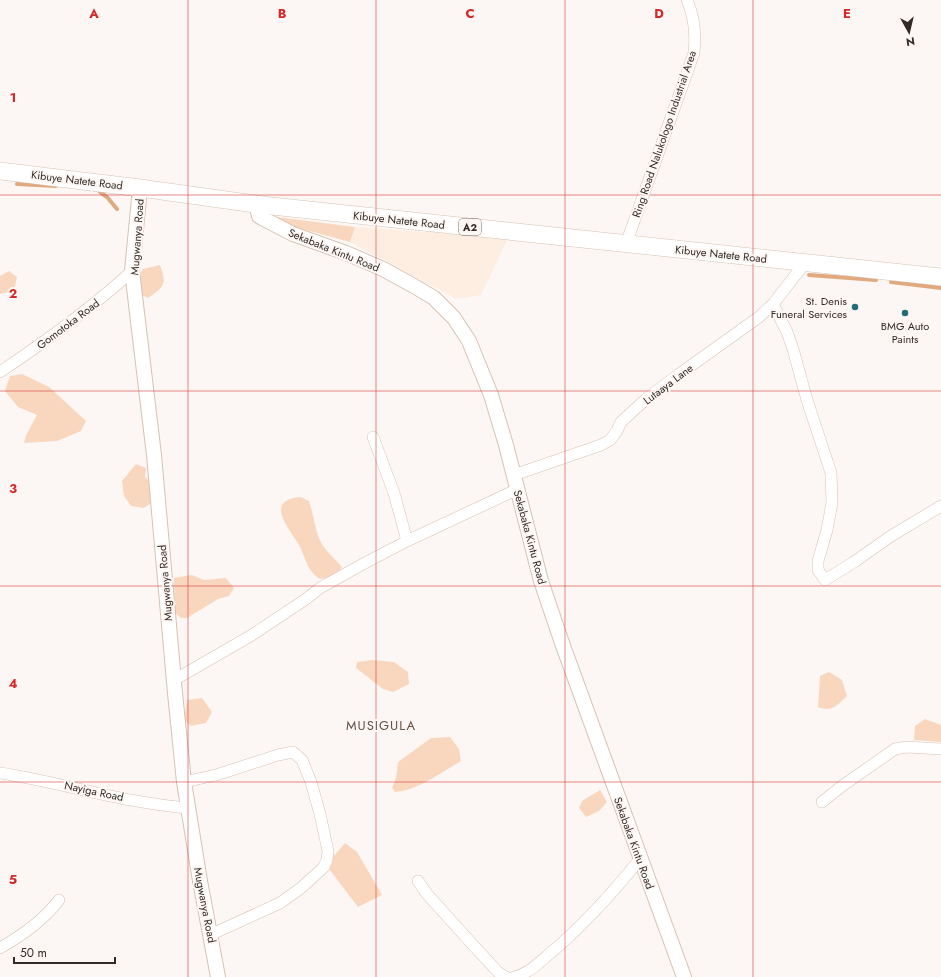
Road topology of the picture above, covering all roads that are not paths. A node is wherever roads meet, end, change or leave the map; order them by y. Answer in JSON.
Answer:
{"nodes":[{"id":1,"x":687,"y":0,"type":"edge"},
{"id":2,"x":0,"y":171,"type":"edge"},
{"id":3,"x":140,"y":188,"type":"junction"},
{"id":4,"x":262,"y":206,"type":"junction"},
{"id":5,"x":626,"y":244,"type":"junction"},
{"id":6,"x":805,"y":262,"type":"junction"},
{"id":7,"x":132,"y":271,"type":"junction"},
{"id":8,"x":941,"y":277,"type":"edge"},
{"id":9,"x":773,"y":304,"type":"junction"},
{"id":10,"x":0,"y":372,"type":"edge"},
{"id":11,"x":373,"y":437,"type":"dead end"},
{"id":12,"x":514,"y":476,"type":"junction"},
{"id":13,"x":518,"y":489,"type":"junction"},
{"id":14,"x":941,"y":506,"type":"edge"},
{"id":15,"x":407,"y":541,"type":"junction"},
{"id":16,"x":174,"y":680,"type":"junction"},
{"id":17,"x":941,"y":750,"type":"edge"},
{"id":18,"x":0,"y":773,"type":"edge"},
{"id":19,"x":184,"y":782,"type":"junction"},
{"id":20,"x":822,"y":802,"type":"dead end"},
{"id":21,"x":188,"y":808,"type":"junction"},
{"id":22,"x":640,"y":859,"type":"junction"},
{"id":23,"x":418,"y":881,"type":"dead end"},
{"id":24,"x":59,"y":900,"type":"dead end"},
{"id":25,"x":210,"y":934,"type":"junction"},
{"id":26,"x":0,"y":948,"type":"edge"},
{"id":27,"x":218,"y":977,"type":"edge"},
{"id":28,"x":506,"y":977,"type":"edge"},
{"id":29,"x":514,"y":977,"type":"edge"},
{"id":30,"x":684,"y":977,"type":"edge"}],
"edges":[{"from":1,"to":5,"type":"street","name":"Ring Road Nalukologo Industrial Area"},
{"from":2,"to":3,"type":"main road","name":"Kibuye Natete Road","number":"A2"},
{"from":3,"to":4,"type":"main road","name":"Kibuye Natete Road","number":"A2"},
{"from":3,"to":7,"type":"street","name":"Mugwanya Road"},
{"from":4,"to":5,"type":"main road","name":"Kibuye Natete Road","number":"A2"},
{"from":4,"to":12,"type":"street","name":"Sekabaka Kintu Road"},
{"from":5,"to":6,"type":"main road","name":"Kibuye Natete Road","number":"A2"},
{"from":6,"to":8,"type":"main road","name":"Kibuye Natete Road","number":"A2"},
{"from":6,"to":9,"type":"street","name":"Lutaaya Lane"},
{"from":7,"to":10,"type":"street","name":"Gomotoka Road"},
{"from":7,"to":16,"type":"street","name":"Mugwanya Road"},
{"from":9,"to":12,"type":"street","name":"Lutaaya Lane"},
{"from":9,"to":14,"type":"street"},
{"from":11,"to":15,"type":"street"},
{"from":12,"to":13,"type":"street","name":"Sekabaka Kintu Road"},
{"from":13,"to":15,"type":"street"},
{"from":13,"to":22,"type":"street","name":"Sekabaka Kintu Road"},
{"from":15,"to":16,"type":"street"},
{"from":16,"to":19,"type":"street","name":"Mugwanya Road"},
{"from":17,"to":20,"type":"street"},
{"from":18,"to":21,"type":"street","name":"Nayiga Road"},
{"from":19,"to":21,"type":"street","name":"Mugwanya Road"},
{"from":19,"to":25,"type":"street"},
{"from":21,"to":25,"type":"street","name":"Mugwanya Road"},
{"from":22,"to":29,"type":"street"},
{"from":22,"to":30,"type":"street","name":"Sekabaka Kintu Road"},
{"from":23,"to":28,"type":"street"},
{"from":24,"to":26,"type":"street"},
{"from":25,"to":27,"type":"street","name":"Mugwanya Road"}]}
